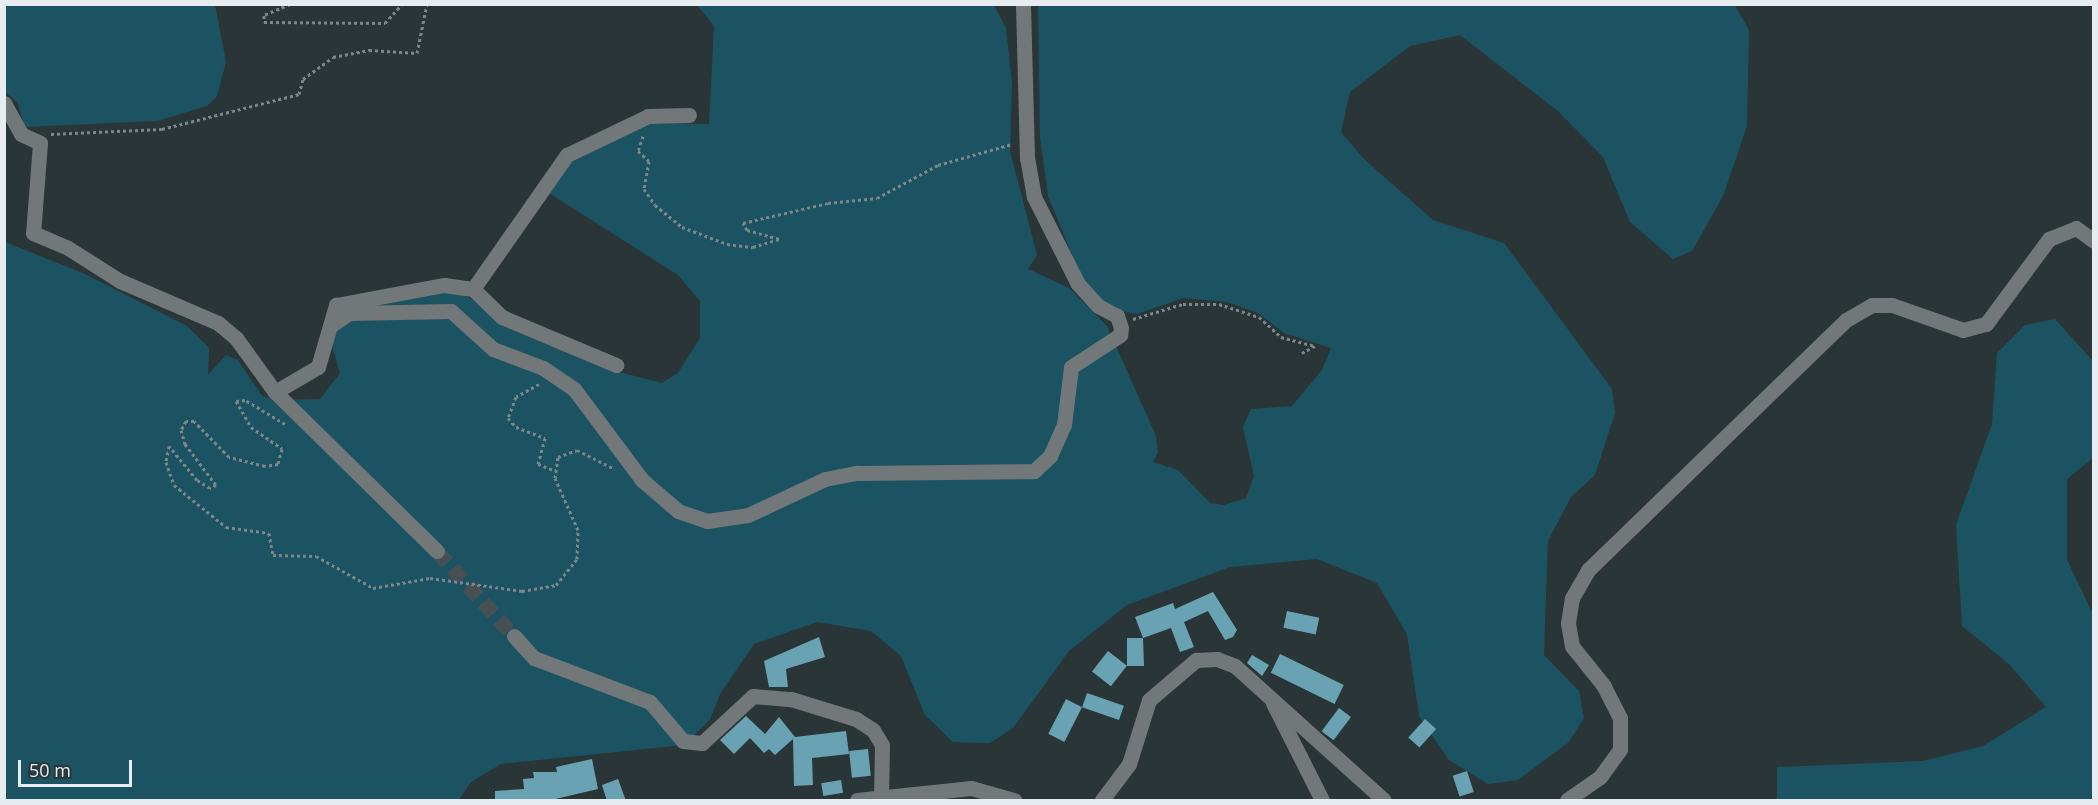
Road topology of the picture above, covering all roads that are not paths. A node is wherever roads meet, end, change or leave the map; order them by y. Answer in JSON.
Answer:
{"nodes":[{"id":1,"x":1023,"y":4,"type":"edge"},
{"id":2,"x":4,"y":103,"type":"edge"},
{"id":3,"x":689,"y":115,"type":"dead end"},
{"id":4,"x":2094,"y":241,"type":"edge"},
{"id":5,"x":473,"y":289,"type":"junction"},
{"id":6,"x":330,"y":326,"type":"junction"},
{"id":7,"x":616,"y":365,"type":"dead end"},
{"id":8,"x":275,"y":392,"type":"junction"},
{"id":9,"x":437,"y":551,"type":"tunnel mouth"},
{"id":10,"x":514,"y":636,"type":"tunnel mouth"},
{"id":11,"x":1272,"y":700,"type":"junction"},
{"id":12,"x":881,"y":798,"type":"junction"},
{"id":13,"x":859,"y":800,"type":"edge"},
{"id":14,"x":1014,"y":801,"type":"edge"},
{"id":15,"x":1102,"y":801,"type":"edge"},
{"id":16,"x":1322,"y":801,"type":"edge"},
{"id":17,"x":1384,"y":801,"type":"edge"},
{"id":18,"x":1567,"y":801,"type":"edge"}],
"edges":[{"from":1,"to":6,"type":"street"},
{"from":2,"to":8,"type":"street"},
{"from":3,"to":5,"type":"street"},
{"from":4,"to":18,"type":"street"},
{"from":5,"to":6,"type":"street"},
{"from":5,"to":7,"type":"street"},
{"from":6,"to":8,"type":"street"},
{"from":8,"to":9,"type":"street"},
{"from":10,"to":12,"type":"street"},
{"from":11,"to":15,"type":"street"},
{"from":11,"to":16,"type":"street"},
{"from":11,"to":17,"type":"street"},
{"from":12,"to":13,"type":"street"},
{"from":12,"to":14,"type":"street"}]}
